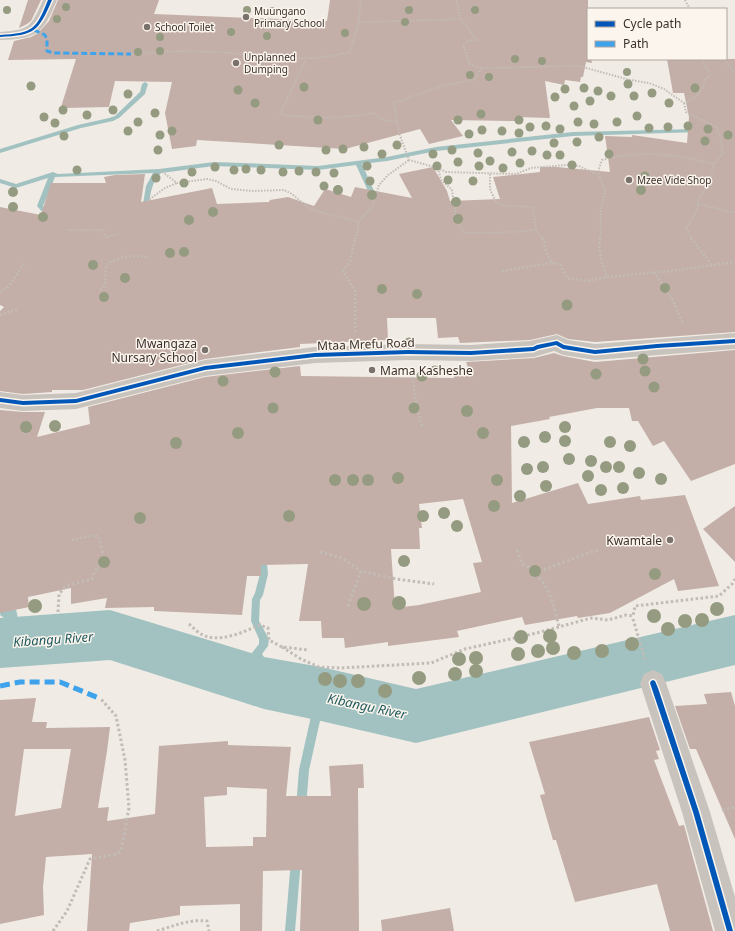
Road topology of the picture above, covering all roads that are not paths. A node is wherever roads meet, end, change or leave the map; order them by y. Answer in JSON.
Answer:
{"nodes":[{"id":1,"x":50,"y":0,"type":"edge"},
{"id":2,"x":0,"y":36,"type":"edge"},
{"id":3,"x":735,"y":341,"type":"edge"},
{"id":4,"x":0,"y":400,"type":"edge"},
{"id":5,"x":653,"y":683,"type":"road end"},
{"id":6,"x":730,"y":931,"type":"edge"}],
"edges":[{"from":1,"to":2,"type":"street"},
{"from":3,"to":4,"type":"street","name":"Mtaa Mrefu Road"},
{"from":5,"to":6,"type":"street"}]}
